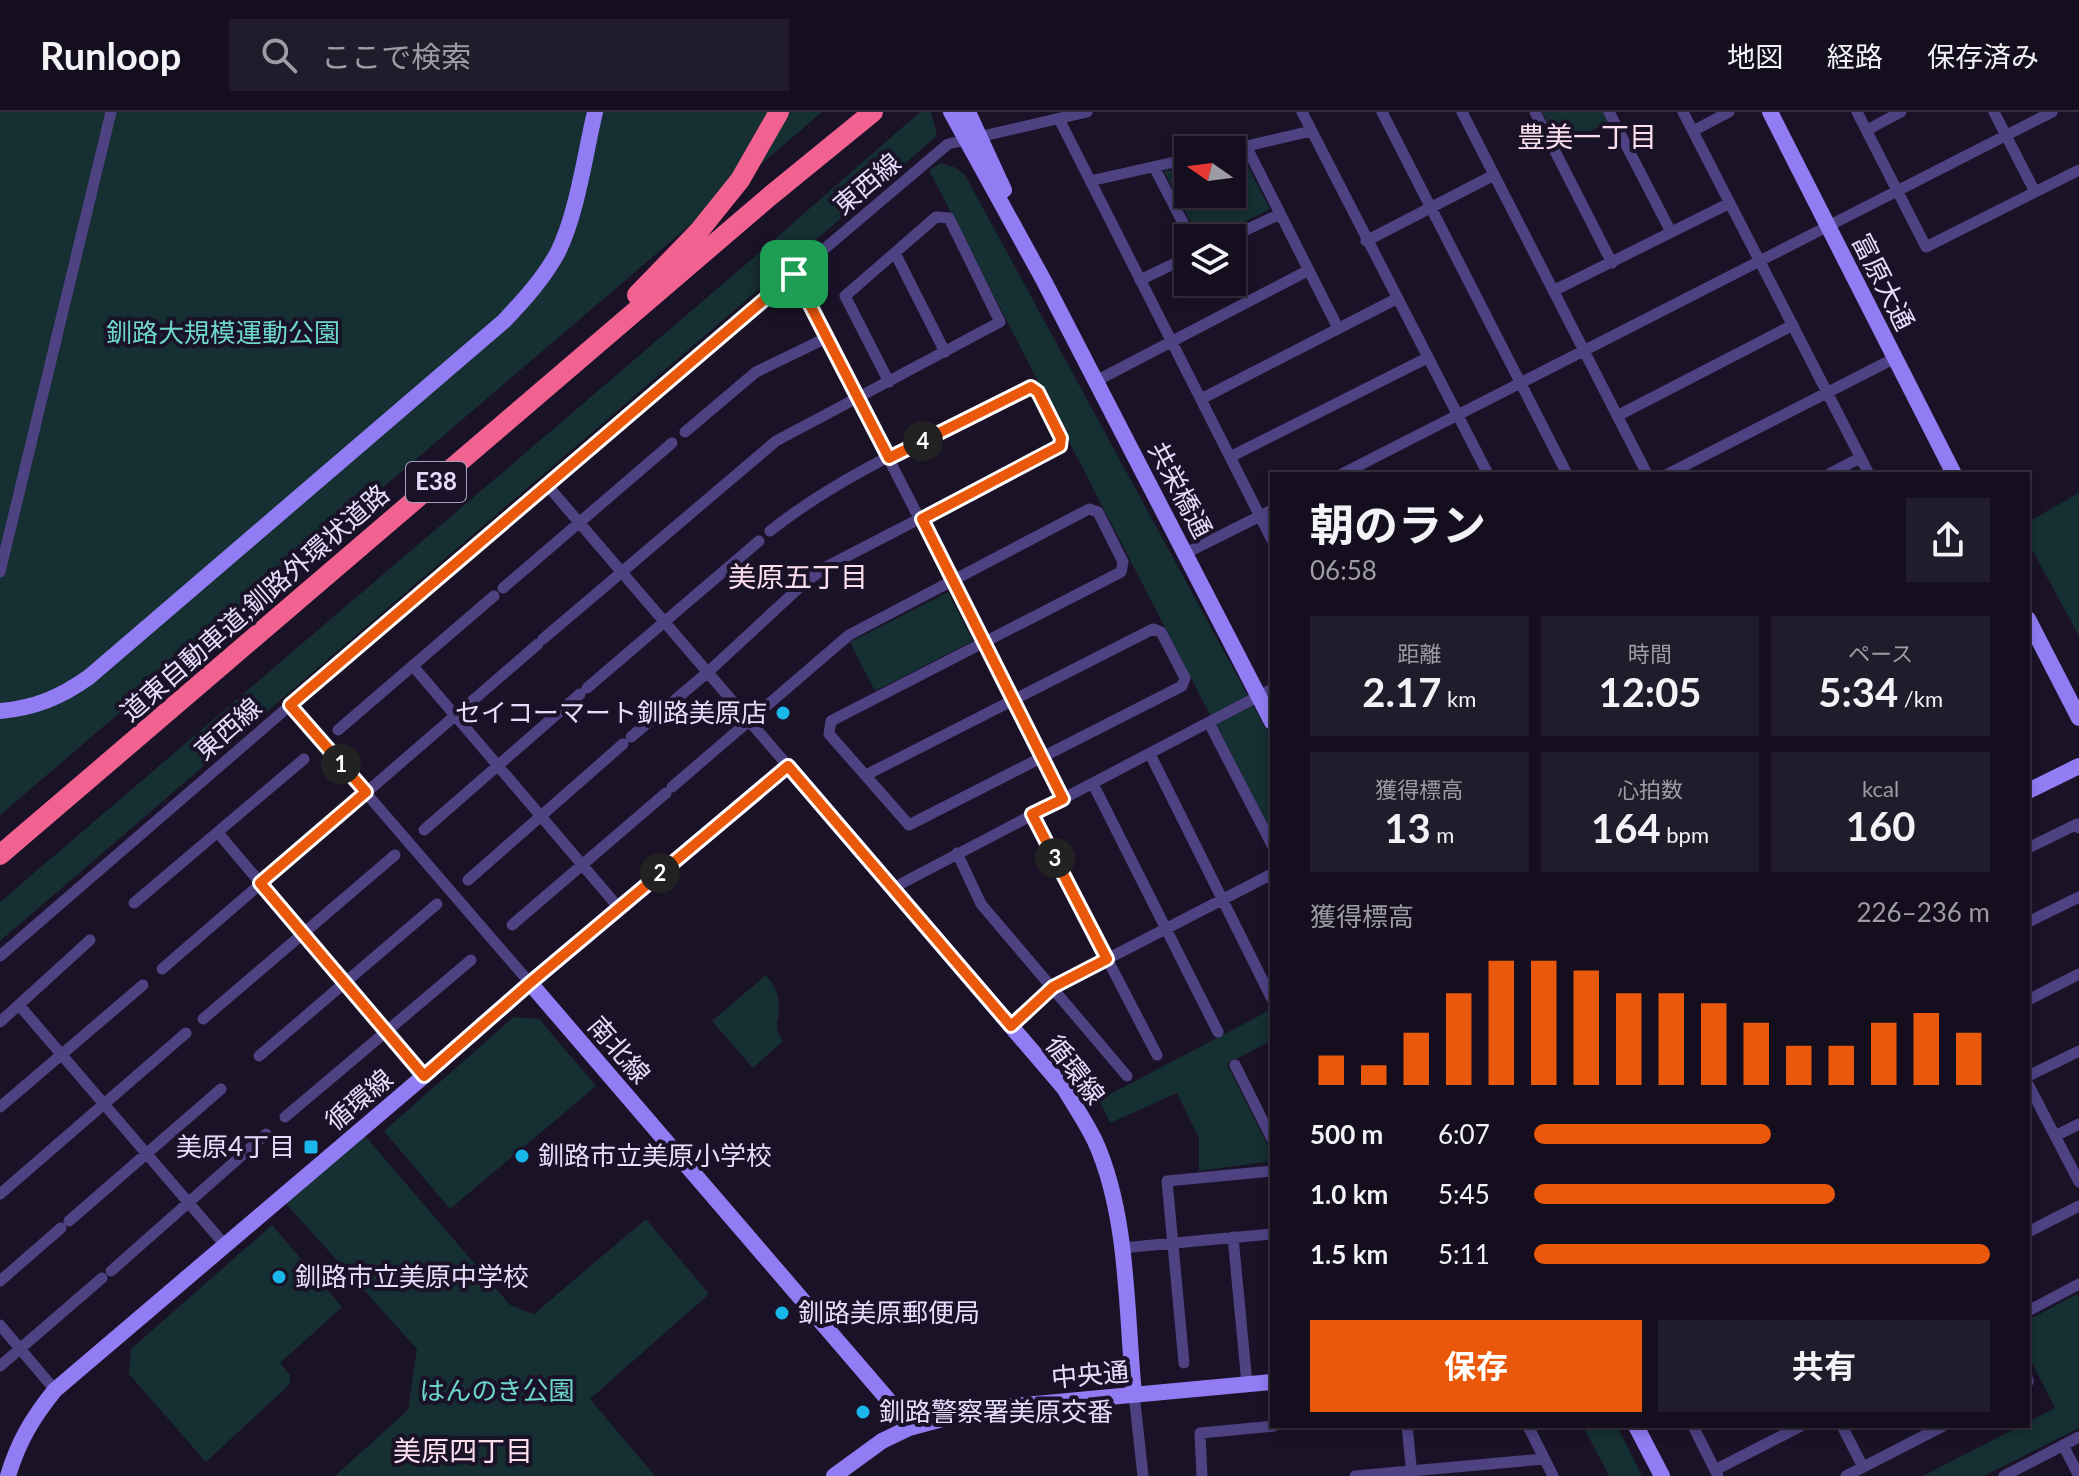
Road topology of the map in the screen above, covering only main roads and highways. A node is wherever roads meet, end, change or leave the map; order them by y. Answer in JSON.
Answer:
{"nodes":[{"id":1,"x":779,"y":112,"type":"edge"},
{"id":2,"x":859,"y":112,"type":"edge"},
{"id":3,"x":873,"y":112,"type":"edge"},
{"id":4,"x":617,"y":315,"type":"junction"},
{"id":5,"x":0,"y":846,"type":"edge"},
{"id":6,"x":0,"y":855,"type":"edge"}],
"edges":[{"from":1,"to":4,"type":"highway"},
{"from":2,"to":4,"type":"highway","name":"道東自動車道;釧路外環状道路","number":"E38"},
{"from":3,"to":6,"type":"highway","name":"道東自動車道;釧路外環状道路","number":"E38"},
{"from":4,"to":5,"type":"highway","name":"道東自動車道;釧路外環状道路","number":"E38"}]}
